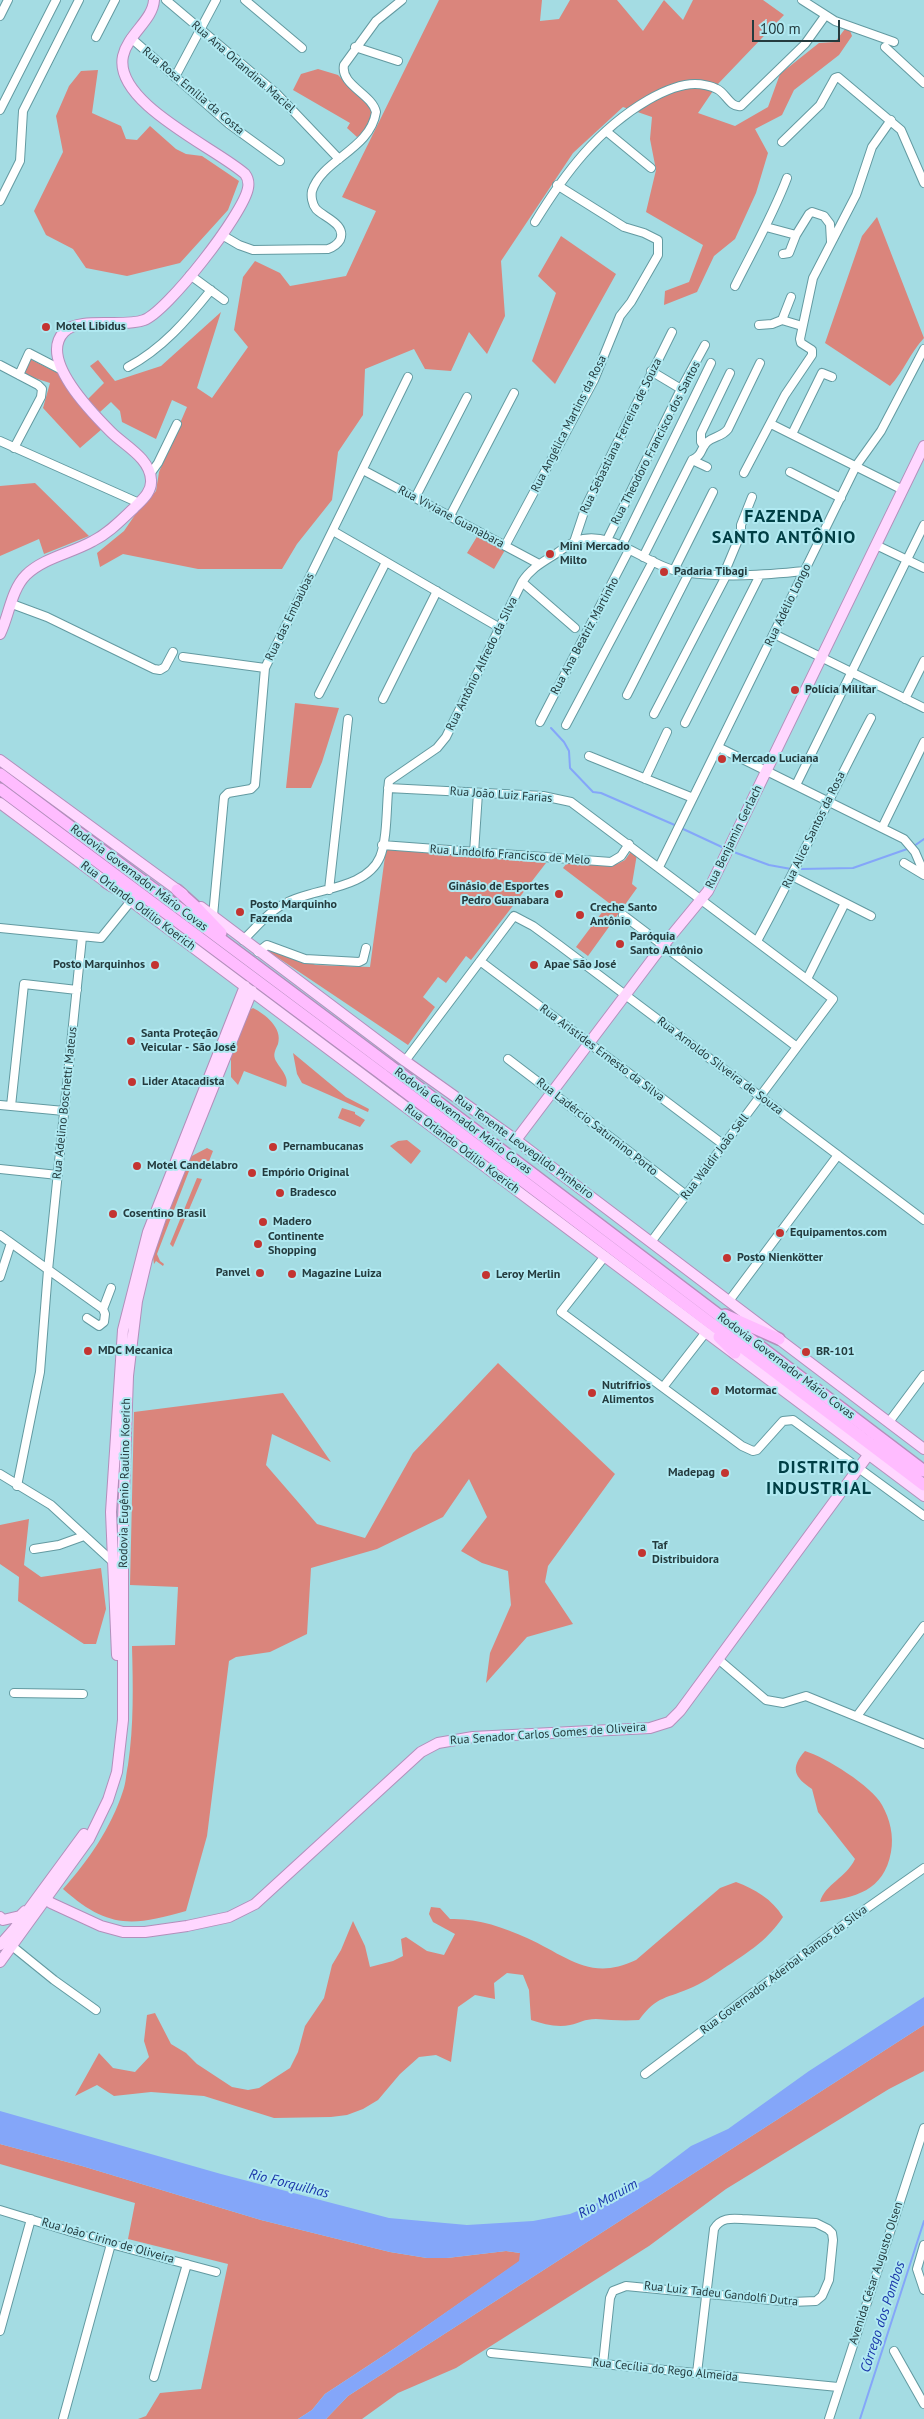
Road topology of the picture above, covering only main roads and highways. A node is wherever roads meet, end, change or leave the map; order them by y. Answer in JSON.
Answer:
{"nodes":[{"id":1,"x":154,"y":0,"type":"edge"},
{"id":2,"x":924,"y":446,"type":"edge"},
{"id":3,"x":0,"y":634,"type":"edge"},
{"id":4,"x":0,"y":760,"type":"edge"},
{"id":5,"x":0,"y":774,"type":"edge"},
{"id":6,"x":0,"y":789,"type":"edge"},
{"id":7,"x":0,"y":803,"type":"edge"},
{"id":8,"x":106,"y":882,"type":"junction"},
{"id":9,"x":177,"y":890,"type":"junction"},
{"id":10,"x":174,"y":920,"type":"junction"},
{"id":11,"x":237,"y":952,"type":"junction"},
{"id":12,"x":249,"y":989,"type":"junction"},
{"id":13,"x":405,"y":1061,"type":"junction"},
{"id":14,"x":386,"y":1071,"type":"junction"},
{"id":15,"x":406,"y":1085,"type":"junction"},
{"id":16,"x":383,"y":1090,"type":"junction"},
{"id":17,"x":516,"y":1140,"type":"junction"},
{"id":18,"x":683,"y":1303,"type":"junction"},
{"id":19,"x":710,"y":1308,"type":"junction"},
{"id":20,"x":779,"y":1339,"type":"junction"},
{"id":21,"x":735,"y":1353,"type":"junction"},
{"id":22,"x":924,"y":1449,"type":"edge"},
{"id":23,"x":869,"y":1454,"type":"junction"},
{"id":24,"x":924,"y":1471,"type":"edge"},
{"id":25,"x":924,"y":1485,"type":"edge"},
{"id":26,"x":924,"y":1496,"type":"edge"},
{"id":27,"x":43,"y":1897,"type":"junction"},
{"id":28,"x":30,"y":1908,"type":"junction"},
{"id":29,"x":1,"y":1920,"type":"edge"},
{"id":30,"x":8,"y":1936,"type":"edge"},
{"id":31,"x":0,"y":1945,"type":"edge"},
{"id":32,"x":0,"y":1962,"type":"edge"}],
"edges":[{"from":1,"to":3,"type":"main road"},
{"from":2,"to":17,"type":"main road","name":"Rua Benjamin Gerlach"},
{"from":4,"to":9,"type":"main road","name":"Rua Tenente Leovegildo Pinheiro"},
{"from":5,"to":11,"type":"highway","name":"Rodovia Governador Mário Covas"},
{"from":6,"to":10,"type":"highway","name":"Rodovia Governador Mário Covas"},
{"from":7,"to":8,"type":"main road","name":"Rua Orlando Odílio Koerich"},
{"from":8,"to":10,"type":"highway"},
{"from":8,"to":12,"type":"main road","name":"Rua Orlando Odílio Koerich"},
{"from":9,"to":11,"type":"highway"},
{"from":9,"to":13,"type":"main road","name":"Rua Tenente Leovegildo Pinheiro"},
{"from":10,"to":14,"type":"highway","name":"Rodovia Governador Mário Covas"},
{"from":11,"to":14,"type":"highway","name":"Rodovia Governador Mário Covas"},
{"from":12,"to":16,"type":"main road","name":"Rua Orlando Odílio Koerich"},
{"from":12,"to":27,"type":"main road","name":"Rodovia Eugênio Raulino Koerich"},
{"from":12,"to":27,"type":"main road","name":"Rodovia Eugênio Raulino Koerich"},
{"from":13,"to":16,"type":"main road"},
{"from":13,"to":17,"type":"main road","name":"Rua Tenente Leovegildo Pinheiro"},
{"from":14,"to":15,"type":"highway","name":"Rodovia Governador Mário Covas","bridge":true},
{"from":15,"to":18,"type":"highway","name":"Rodovia Governador Mário Covas"},
{"from":15,"to":19,"type":"highway","name":"Rodovia Governador Mário Covas"},
{"from":16,"to":21,"type":"main road","name":"Rua Orlando Odílio Koerich"},
{"from":17,"to":20,"type":"main road","name":"Rua Tenente Leovegildo Pinheiro"},
{"from":18,"to":21,"type":"highway"},
{"from":18,"to":25,"type":"highway","name":"Rodovia Governador Mário Covas"},
{"from":19,"to":20,"type":"highway"},
{"from":19,"to":24,"type":"highway","name":"Rodovia Governador Mário Covas"},
{"from":20,"to":22,"type":"main road","name":"Rua Tenente Leovegildo Pinheiro"},
{"from":21,"to":23,"type":"main road","name":"Rua Orlando Odílio Koerich"},
{"from":23,"to":26,"type":"main road","name":"Rua Orlando Odílio Koerich"},
{"from":23,"to":27,"type":"main road","name":"Rua Senador Carlos Gomes de Oliveira"},
{"from":27,"to":28,"type":"main road","name":"Rodovia Eugênio Raulino Koerich"},
{"from":27,"to":30,"type":"main road","name":"Rodovia Eugênio Raulino Koerich"},
{"from":28,"to":29,"type":"main road"},
{"from":28,"to":30,"type":"main road","name":"Rodovia Eugênio Raulino Koerich"},
{"from":29,"to":30,"type":"main road"},
{"from":30,"to":31,"type":"main road","name":"Rodovia Eugênio Raulino Koerich"},
{"from":30,"to":32,"type":"main road","name":"Rodovia Eugênio Raulino Koerich"}]}
